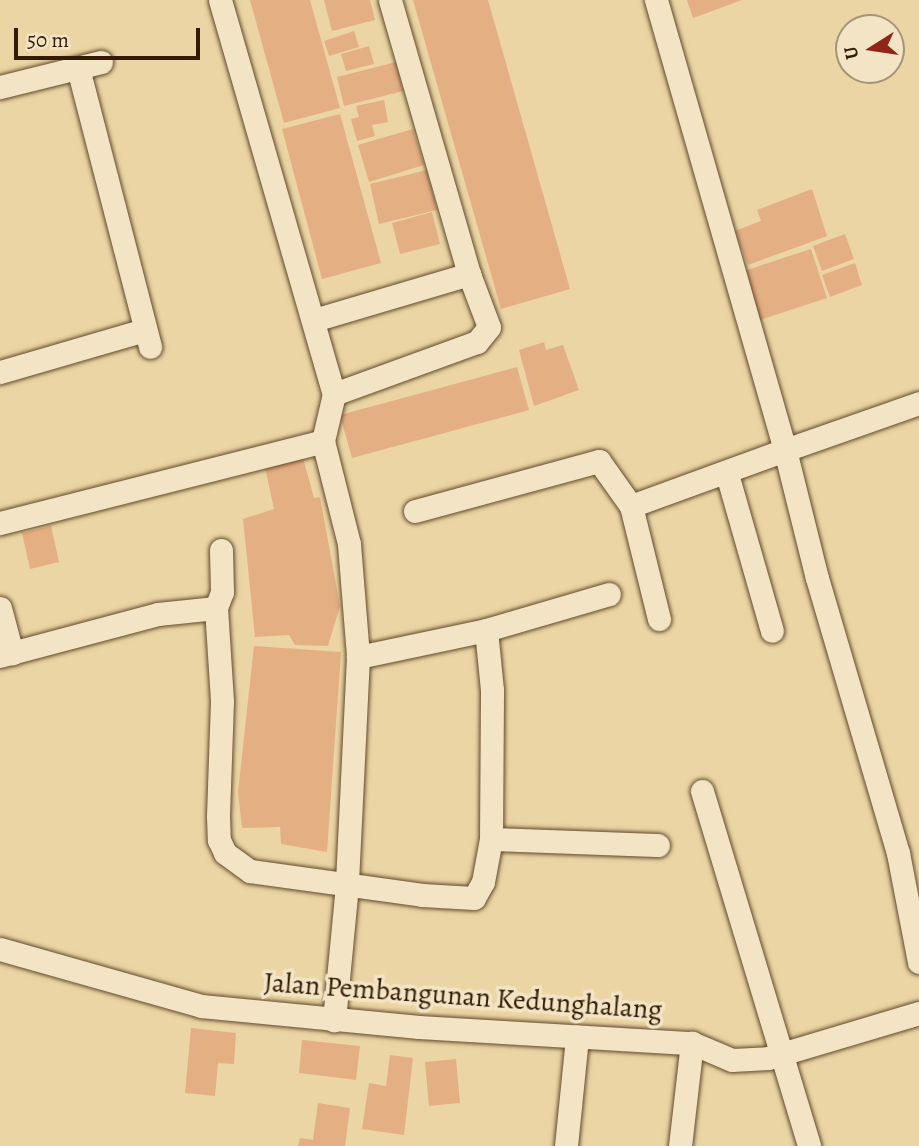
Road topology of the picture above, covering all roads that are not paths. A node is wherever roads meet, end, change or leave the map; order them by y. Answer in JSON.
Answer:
{"nodes":[{"id":1,"x":220,"y":0,"type":"edge"},
{"id":2,"x":390,"y":0,"type":"edge"},
{"id":3,"x":656,"y":0,"type":"edge"},
{"id":4,"x":101,"y":62,"type":"dead end"},
{"id":5,"x":78,"y":68,"type":"junction"},
{"id":6,"x":0,"y":87,"type":"edge"},
{"id":7,"x":469,"y":274,"type":"junction"},
{"id":8,"x":314,"y":320,"type":"junction"},
{"id":9,"x":0,"y":372,"type":"edge"},
{"id":10,"x":334,"y":394,"type":"junction"},
{"id":11,"x":919,"y":403,"type":"edge"},
{"id":12,"x":323,"y":441,"type":"junction"},
{"id":13,"x":785,"y":450,"type":"junction"},
{"id":14,"x":727,"y":474,"type":"junction"},
{"id":15,"x":631,"y":506,"type":"junction"},
{"id":16,"x":415,"y":511,"type":"dead end"},
{"id":17,"x":0,"y":523,"type":"edge"},
{"id":18,"x":221,"y":550,"type":"dead end"},
{"id":19,"x":609,"y":594,"type":"dead end"},
{"id":20,"x":0,"y":608,"type":"edge"},
{"id":21,"x":216,"y":608,"type":"junction"},
{"id":22,"x":659,"y":619,"type":"dead end"},
{"id":23,"x":486,"y":630,"type":"junction"},
{"id":24,"x":772,"y":631,"type":"dead end"},
{"id":25,"x":6,"y":655,"type":"edge"},
{"id":26,"x":358,"y":657,"type":"junction"},
{"id":27,"x":702,"y":791,"type":"dead end"},
{"id":28,"x":491,"y":839,"type":"junction"},
{"id":29,"x":658,"y":845,"type":"dead end"},
{"id":30,"x":347,"y":885,"type":"junction"},
{"id":31,"x":0,"y":949,"type":"edge"},
{"id":32,"x":919,"y":962,"type":"edge"},
{"id":33,"x":919,"y":1013,"type":"edge"},
{"id":34,"x":334,"y":1020,"type":"junction"},
{"id":35,"x":577,"y":1037,"type":"junction"},
{"id":36,"x":692,"y":1043,"type":"junction"},
{"id":37,"x":781,"y":1053,"type":"junction"},
{"id":38,"x":566,"y":1146,"type":"edge"},
{"id":39,"x":680,"y":1146,"type":"edge"},
{"id":40,"x":809,"y":1146,"type":"edge"}],
"edges":[{"from":1,"to":8,"type":"street"},
{"from":2,"to":7,"type":"street"},
{"from":3,"to":13,"type":"street"},
{"from":4,"to":5,"type":"street"},
{"from":5,"to":6,"type":"street"},
{"from":5,"to":9,"type":"street"},
{"from":7,"to":8,"type":"street"},
{"from":7,"to":10,"type":"street"},
{"from":8,"to":10,"type":"street"},
{"from":10,"to":12,"type":"street"},
{"from":11,"to":13,"type":"street"},
{"from":12,"to":17,"type":"street"},
{"from":12,"to":26,"type":"street"},
{"from":13,"to":14,"type":"street"},
{"from":13,"to":32,"type":"street"},
{"from":14,"to":15,"type":"street"},
{"from":14,"to":24,"type":"street"},
{"from":15,"to":16,"type":"street"},
{"from":15,"to":22,"type":"street"},
{"from":18,"to":21,"type":"street"},
{"from":19,"to":23,"type":"street"},
{"from":20,"to":25,"type":"street"},
{"from":21,"to":25,"type":"street"},
{"from":21,"to":30,"type":"street"},
{"from":23,"to":26,"type":"street"},
{"from":23,"to":28,"type":"street"},
{"from":26,"to":30,"type":"street"},
{"from":27,"to":37,"type":"street"},
{"from":28,"to":29,"type":"street"},
{"from":28,"to":30,"type":"street"},
{"from":30,"to":34,"type":"street"},
{"from":31,"to":34,"type":"street","name":"Jalan Pembangunan Kedunghalang"},
{"from":33,"to":37,"type":"street","name":"Jalan Pembangunan Kedunghalang"},
{"from":34,"to":35,"type":"street","name":"Jalan Pembangunan Kedunghalang"},
{"from":35,"to":36,"type":"street","name":"Jalan Pembangunan Kedunghalang"},
{"from":35,"to":38,"type":"street"},
{"from":36,"to":37,"type":"street","name":"Jalan Pembangunan Kedunghalang"},
{"from":36,"to":39,"type":"street"},
{"from":37,"to":40,"type":"street"}]}
